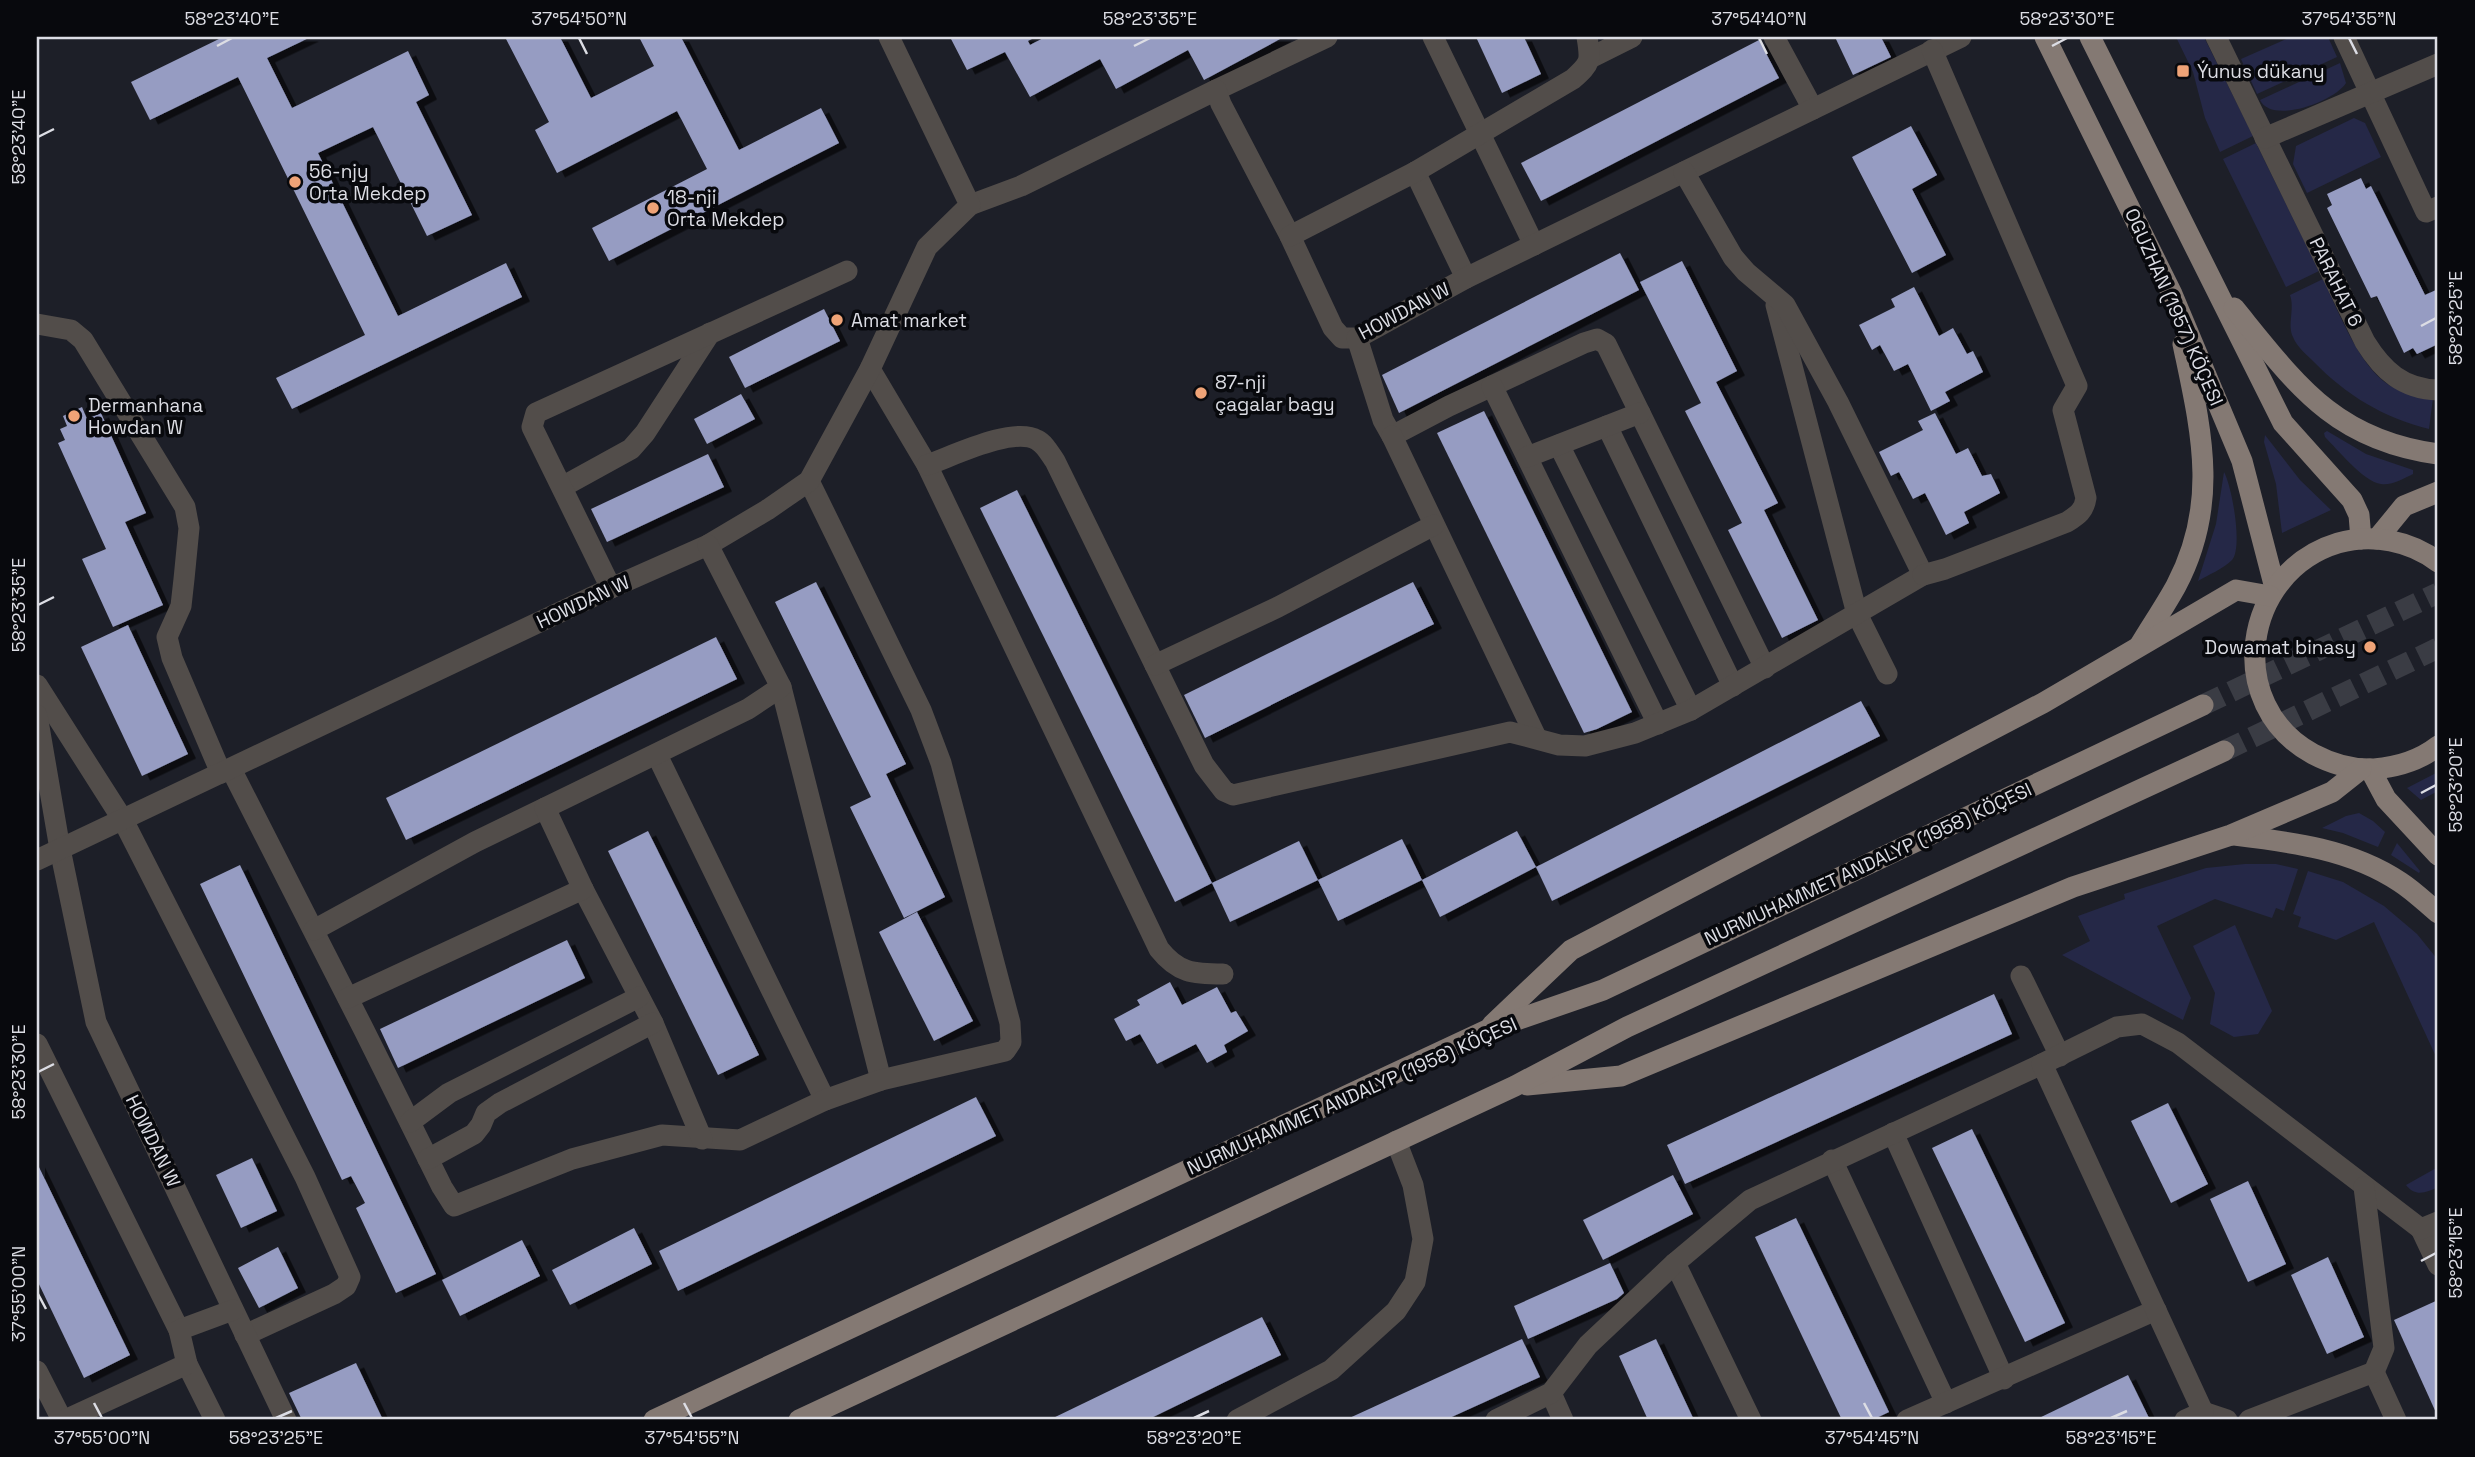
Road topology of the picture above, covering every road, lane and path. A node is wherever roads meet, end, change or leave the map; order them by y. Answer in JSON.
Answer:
{"nodes":[{"id":1,"x":889,"y":37,"type":"edge"},
{"id":2,"x":1327,"y":37,"type":"edge"},
{"id":3,"x":1433,"y":37,"type":"edge"},
{"id":4,"x":1632,"y":37,"type":"edge"},
{"id":5,"x":1774,"y":37,"type":"edge"},
{"id":6,"x":1961,"y":37,"type":"edge"},
{"id":7,"x":2045,"y":37,"type":"edge"},
{"id":8,"x":2090,"y":37,"type":"edge"},
{"id":9,"x":2216,"y":37,"type":"edge"},
{"id":10,"x":2344,"y":37,"type":"edge"},
{"id":11,"x":1589,"y":47,"type":"edge"},
{"id":12,"x":1932,"y":50,"type":"junction"},
{"id":13,"x":2438,"y":64,"type":"edge"},
{"id":14,"x":1216,"y":90,"type":"junction"},
{"id":15,"x":2370,"y":93,"type":"junction"},
{"id":16,"x":1813,"y":109,"type":"junction"},
{"id":17,"x":1480,"y":134,"type":"junction"},
{"id":18,"x":2266,"y":138,"type":"junction"},
{"id":19,"x":1415,"y":172,"type":"junction"},
{"id":20,"x":1684,"y":172,"type":"junction"},
{"id":21,"x":970,"y":205,"type":"junction"},
{"id":22,"x":2438,"y":207,"type":"edge"},
{"id":23,"x":1290,"y":236,"type":"junction"},
{"id":24,"x":1534,"y":245,"type":"junction"},
{"id":25,"x":847,"y":271,"type":"dead end"},
{"id":26,"x":1466,"y":278,"type":"junction"},
{"id":27,"x":2210,"y":279,"type":"junction"},
{"id":28,"x":2172,"y":294,"type":"junction"},
{"id":29,"x":1773,"y":296,"type":"junction"},
{"id":30,"x":37,"y":324,"type":"edge"},
{"id":31,"x":710,"y":333,"type":"junction"},
{"id":32,"x":1357,"y":338,"type":"junction"},
{"id":33,"x":870,"y":369,"type":"junction"},
{"id":34,"x":1492,"y":386,"type":"junction"},
{"id":35,"x":2438,"y":390,"type":"edge"},
{"id":36,"x":1640,"y":413,"type":"junction"},
{"id":37,"x":1607,"y":426,"type":"junction"},
{"id":38,"x":1392,"y":436,"type":"junction"},
{"id":39,"x":1559,"y":445,"type":"junction"},
{"id":40,"x":2438,"y":454,"type":"edge"},
{"id":41,"x":1527,"y":457,"type":"junction"},
{"id":42,"x":928,"y":465,"type":"junction"},
{"id":43,"x":809,"y":481,"type":"junction"},
{"id":44,"x":562,"y":487,"type":"junction"},
{"id":45,"x":2438,"y":492,"type":"edge"},
{"id":46,"x":1434,"y":525,"type":"junction"},
{"id":47,"x":2369,"y":539,"type":"junction"},
{"id":48,"x":708,"y":545,"type":"junction"},
{"id":49,"x":2438,"y":562,"type":"edge"},
{"id":50,"x":1923,"y":575,"type":"junction"},
{"id":51,"x":611,"y":588,"type":"junction"},
{"id":52,"x":2272,"y":592,"type":"junction"},
{"id":53,"x":1857,"y":614,"type":"junction"},
{"id":54,"x":2138,"y":648,"type":"junction"},
{"id":55,"x":1155,"y":665,"type":"junction"},
{"id":56,"x":1765,"y":668,"type":"junction"},
{"id":57,"x":1887,"y":674,"type":"dead end"},
{"id":58,"x":37,"y":685,"type":"edge"},
{"id":59,"x":1733,"y":686,"type":"junction"},
{"id":60,"x":782,"y":687,"type":"junction"},
{"id":61,"x":2203,"y":705,"type":"tunnel mouth"},
{"id":62,"x":1691,"y":710,"type":"junction"},
{"id":63,"x":37,"y":715,"type":"edge"},
{"id":64,"x":1658,"y":724,"type":"junction"},
{"id":65,"x":1536,"y":737,"type":"junction"},
{"id":66,"x":2438,"y":746,"type":"edge"},
{"id":67,"x":2224,"y":751,"type":"tunnel mouth"},
{"id":68,"x":657,"y":755,"type":"junction"},
{"id":69,"x":2365,"y":769,"type":"junction"},
{"id":70,"x":226,"y":771,"type":"junction"},
{"id":71,"x":545,"y":807,"type":"junction"},
{"id":72,"x":122,"y":820,"type":"junction"},
{"id":73,"x":2231,"y":835,"type":"junction"},
{"id":74,"x":60,"y":849,"type":"junction"},
{"id":75,"x":2438,"y":855,"type":"edge"},
{"id":76,"x":37,"y":860,"type":"edge"},
{"id":77,"x":583,"y":889,"type":"junction"},
{"id":78,"x":2438,"y":913,"type":"edge"},
{"id":79,"x":314,"y":930,"type":"junction"},
{"id":80,"x":1223,"y":974,"type":"dead end"},
{"id":81,"x":2021,"y":976,"type":"dead end"},
{"id":82,"x":639,"y":997,"type":"junction"},
{"id":83,"x":348,"y":998,"type":"junction"},
{"id":84,"x":653,"y":1023,"type":"junction"},
{"id":85,"x":1485,"y":1031,"type":"junction"},
{"id":86,"x":37,"y":1044,"type":"edge"},
{"id":87,"x":2051,"y":1060,"type":"junction"},
{"id":88,"x":881,"y":1080,"type":"junction"},
{"id":89,"x":1515,"y":1086,"type":"junction"},
{"id":90,"x":825,"y":1100,"type":"junction"},
{"id":91,"x":410,"y":1122,"type":"junction"},
{"id":92,"x":1893,"y":1133,"type":"junction"},
{"id":93,"x":702,"y":1139,"type":"junction"},
{"id":94,"x":1396,"y":1141,"type":"junction"},
{"id":95,"x":428,"y":1159,"type":"junction"},
{"id":96,"x":1832,"y":1160,"type":"junction"},
{"id":97,"x":2364,"y":1187,"type":"junction"},
{"id":98,"x":2430,"y":1226,"type":"edge"},
{"id":99,"x":1675,"y":1263,"type":"junction"},
{"id":100,"x":2438,"y":1265,"type":"edge"},
{"id":101,"x":233,"y":1310,"type":"junction"},
{"id":102,"x":2156,"y":1310,"type":"junction"},
{"id":103,"x":179,"y":1330,"type":"junction"},
{"id":104,"x":245,"y":1335,"type":"junction"},
{"id":105,"x":187,"y":1364,"type":"junction"},
{"id":106,"x":37,"y":1371,"type":"edge"},
{"id":107,"x":2374,"y":1372,"type":"junction"},
{"id":108,"x":2004,"y":1379,"type":"junction"},
{"id":109,"x":1552,"y":1393,"type":"junction"},
{"id":110,"x":1946,"y":1403,"type":"junction"},
{"id":111,"x":2194,"y":1416,"type":"edge"},
{"id":112,"x":64,"y":1420,"type":"edge"},
{"id":113,"x":215,"y":1420,"type":"edge"},
{"id":114,"x":286,"y":1420,"type":"edge"},
{"id":115,"x":654,"y":1420,"type":"edge"},
{"id":116,"x":799,"y":1420,"type":"edge"},
{"id":117,"x":1237,"y":1420,"type":"edge"},
{"id":118,"x":1496,"y":1420,"type":"edge"},
{"id":119,"x":1563,"y":1420,"type":"edge"},
{"id":120,"x":1751,"y":1420,"type":"edge"},
{"id":121,"x":1907,"y":1420,"type":"edge"},
{"id":122,"x":2227,"y":1420,"type":"edge"},
{"id":123,"x":2249,"y":1420,"type":"edge"},
{"id":124,"x":2396,"y":1420,"type":"edge"}],
"edges":[{"from":1,"to":21,"type":"street"},
{"from":2,"to":14,"type":"street"},
{"from":3,"to":17,"type":"street"},
{"from":4,"to":11,"type":"street"},
{"from":5,"to":16,"type":"street"},
{"from":6,"to":12,"type":"street","name":"HOWDAN W"},
{"from":7,"to":28,"type":"main road","name":"OGUZHAN (1957) KÖÇESI"},
{"from":8,"to":27,"type":"main road"},
{"from":9,"to":18,"type":"street","name":"PARAHAT 6"},
{"from":10,"to":15,"type":"street"},
{"from":11,"to":17,"type":"street"},
{"from":12,"to":16,"type":"street","name":"HOWDAN W"},
{"from":12,"to":50,"type":"street"},
{"from":13,"to":15,"type":"street"},
{"from":14,"to":21,"type":"street","name":"HOWDAN W"},
{"from":14,"to":23,"type":"street","name":"HOWDAN W"},
{"from":15,"to":18,"type":"street"},
{"from":15,"to":22,"type":"street"},
{"from":16,"to":20,"type":"street","name":"HOWDAN W"},
{"from":17,"to":19,"type":"street"},
{"from":17,"to":24,"type":"street"},
{"from":18,"to":35,"type":"street","name":"PARAHAT 6"},
{"from":19,"to":23,"type":"street"},
{"from":19,"to":26,"type":"street"},
{"from":20,"to":24,"type":"street","name":"HOWDAN W"},
{"from":20,"to":29,"type":"street"},
{"from":21,"to":33,"type":"street","name":"HOWDAN W"},
{"from":23,"to":32,"type":"street","name":"HOWDAN W"},
{"from":24,"to":26,"type":"street","name":"HOWDAN W"},
{"from":25,"to":31,"type":"street"},
{"from":26,"to":32,"type":"street","name":"HOWDAN W"},
{"from":27,"to":40,"type":"main road"},
{"from":27,"to":47,"type":"main road"},
{"from":28,"to":52,"type":"main road","name":"OGUZHAN (1957) KÖÇESI"},
{"from":28,"to":54,"type":"main road"},
{"from":29,"to":50,"type":"street"},
{"from":29,"to":53,"type":"street"},
{"from":30,"to":70,"type":"street"},
{"from":31,"to":44,"type":"street"},
{"from":31,"to":44,"type":"street"},
{"from":32,"to":38,"type":"street"},
{"from":33,"to":42,"type":"street"},
{"from":33,"to":43,"type":"street","name":"HOWDAN W"},
{"from":34,"to":36,"type":"street"},
{"from":34,"to":38,"type":"street"},
{"from":34,"to":41,"type":"street"},
{"from":36,"to":37,"type":"street"},
{"from":36,"to":56,"type":"street"},
{"from":37,"to":39,"type":"street"},
{"from":37,"to":59,"type":"street"},
{"from":38,"to":46,"type":"street"},
{"from":39,"to":41,"type":"street"},
{"from":39,"to":62,"type":"street"},
{"from":41,"to":64,"type":"street"},
{"from":42,"to":55,"type":"street"},
{"from":42,"to":80,"type":"street"},
{"from":43,"to":48,"type":"street","name":"HOWDAN W"},
{"from":43,"to":88,"type":"street"},
{"from":44,"to":51,"type":"street"},
{"from":45,"to":47,"type":"main road"},
{"from":46,"to":55,"type":"street"},
{"from":46,"to":65,"type":"street"},
{"from":47,"to":49,"type":"main road"},
{"from":47,"to":52,"type":"main road"},
{"from":48,"to":51,"type":"street","name":"HOWDAN W"},
{"from":48,"to":60,"type":"street"},
{"from":50,"to":53,"type":"street"},
{"from":51,"to":70,"type":"street","name":"HOWDAN W"},
{"from":52,"to":54,"type":"main road"},
{"from":52,"to":69,"type":"main road"},
{"from":53,"to":56,"type":"street"},
{"from":53,"to":57,"type":"street"},
{"from":54,"to":85,"type":"main road"},
{"from":55,"to":65,"type":"street"},
{"from":56,"to":59,"type":"street"},
{"from":58,"to":72,"type":"street"},
{"from":59,"to":62,"type":"street"},
{"from":60,"to":68,"type":"street"},
{"from":60,"to":88,"type":"street"},
{"from":61,"to":85,"type":"main road","name":"NURMUHAMMET ANDALYP (1958) KÖÇESI"},
{"from":62,"to":64,"type":"street"},
{"from":63,"to":74,"type":"street","name":"HOWDAN W"},
{"from":64,"to":65,"type":"street"},
{"from":66,"to":69,"type":"main road"},
{"from":67,"to":89,"type":"main road"},
{"from":68,"to":71,"type":"street"},
{"from":68,"to":90,"type":"street"},
{"from":69,"to":73,"type":"main road"},
{"from":69,"to":75,"type":"main road"},
{"from":70,"to":72,"type":"street","name":"HOWDAN W"},
{"from":70,"to":79,"type":"street"},
{"from":71,"to":77,"type":"street"},
{"from":71,"to":79,"type":"street"},
{"from":72,"to":74,"type":"street","name":"HOWDAN W"},
{"from":72,"to":104,"type":"street"},
{"from":73,"to":78,"type":"main road"},
{"from":73,"to":89,"type":"main road"},
{"from":74,"to":76,"type":"street","name":"HOWDAN W"},
{"from":74,"to":101,"type":"street","name":"HOWDAN W"},
{"from":77,"to":82,"type":"street"},
{"from":77,"to":83,"type":"street"},
{"from":79,"to":83,"type":"street"},
{"from":81,"to":87,"type":"street"},
{"from":82,"to":84,"type":"street"},
{"from":82,"to":91,"type":"street"},
{"from":83,"to":91,"type":"street"},
{"from":84,"to":93,"type":"street"},
{"from":84,"to":95,"type":"street"},
{"from":85,"to":115,"type":"main road","name":"NURMUHAMMET ANDALYP (1958) KÖÇESI"},
{"from":86,"to":103,"type":"street"},
{"from":87,"to":92,"type":"street"},
{"from":87,"to":97,"type":"street"},
{"from":87,"to":102,"type":"street"},
{"from":88,"to":90,"type":"street"},
{"from":89,"to":94,"type":"main road"},
{"from":90,"to":93,"type":"street"},
{"from":91,"to":95,"type":"street"},
{"from":92,"to":96,"type":"street"},
{"from":92,"to":108,"type":"street"},
{"from":93,"to":95,"type":"street"},
{"from":94,"to":116,"type":"main road"},
{"from":94,"to":117,"type":"street"},
{"from":96,"to":99,"type":"street"},
{"from":96,"to":110,"type":"street"},
{"from":97,"to":98,"type":"street"},
{"from":97,"to":107,"type":"street"},
{"from":98,"to":100,"type":"street"},
{"from":99,"to":109,"type":"street"},
{"from":99,"to":120,"type":"street"},
{"from":101,"to":103,"type":"street"},
{"from":101,"to":104,"type":"street","name":"HOWDAN W"},
{"from":102,"to":108,"type":"street"},
{"from":102,"to":111,"type":"street"},
{"from":103,"to":105,"type":"street"},
{"from":104,"to":114,"type":"street","name":"HOWDAN W"},
{"from":105,"to":112,"type":"street"},
{"from":105,"to":113,"type":"street"},
{"from":106,"to":112,"type":"street"},
{"from":107,"to":123,"type":"street"},
{"from":107,"to":124,"type":"street"},
{"from":108,"to":110,"type":"street"},
{"from":109,"to":118,"type":"street"},
{"from":109,"to":119,"type":"street"},
{"from":110,"to":121,"type":"street"},
{"from":111,"to":122,"type":"street"}]}
